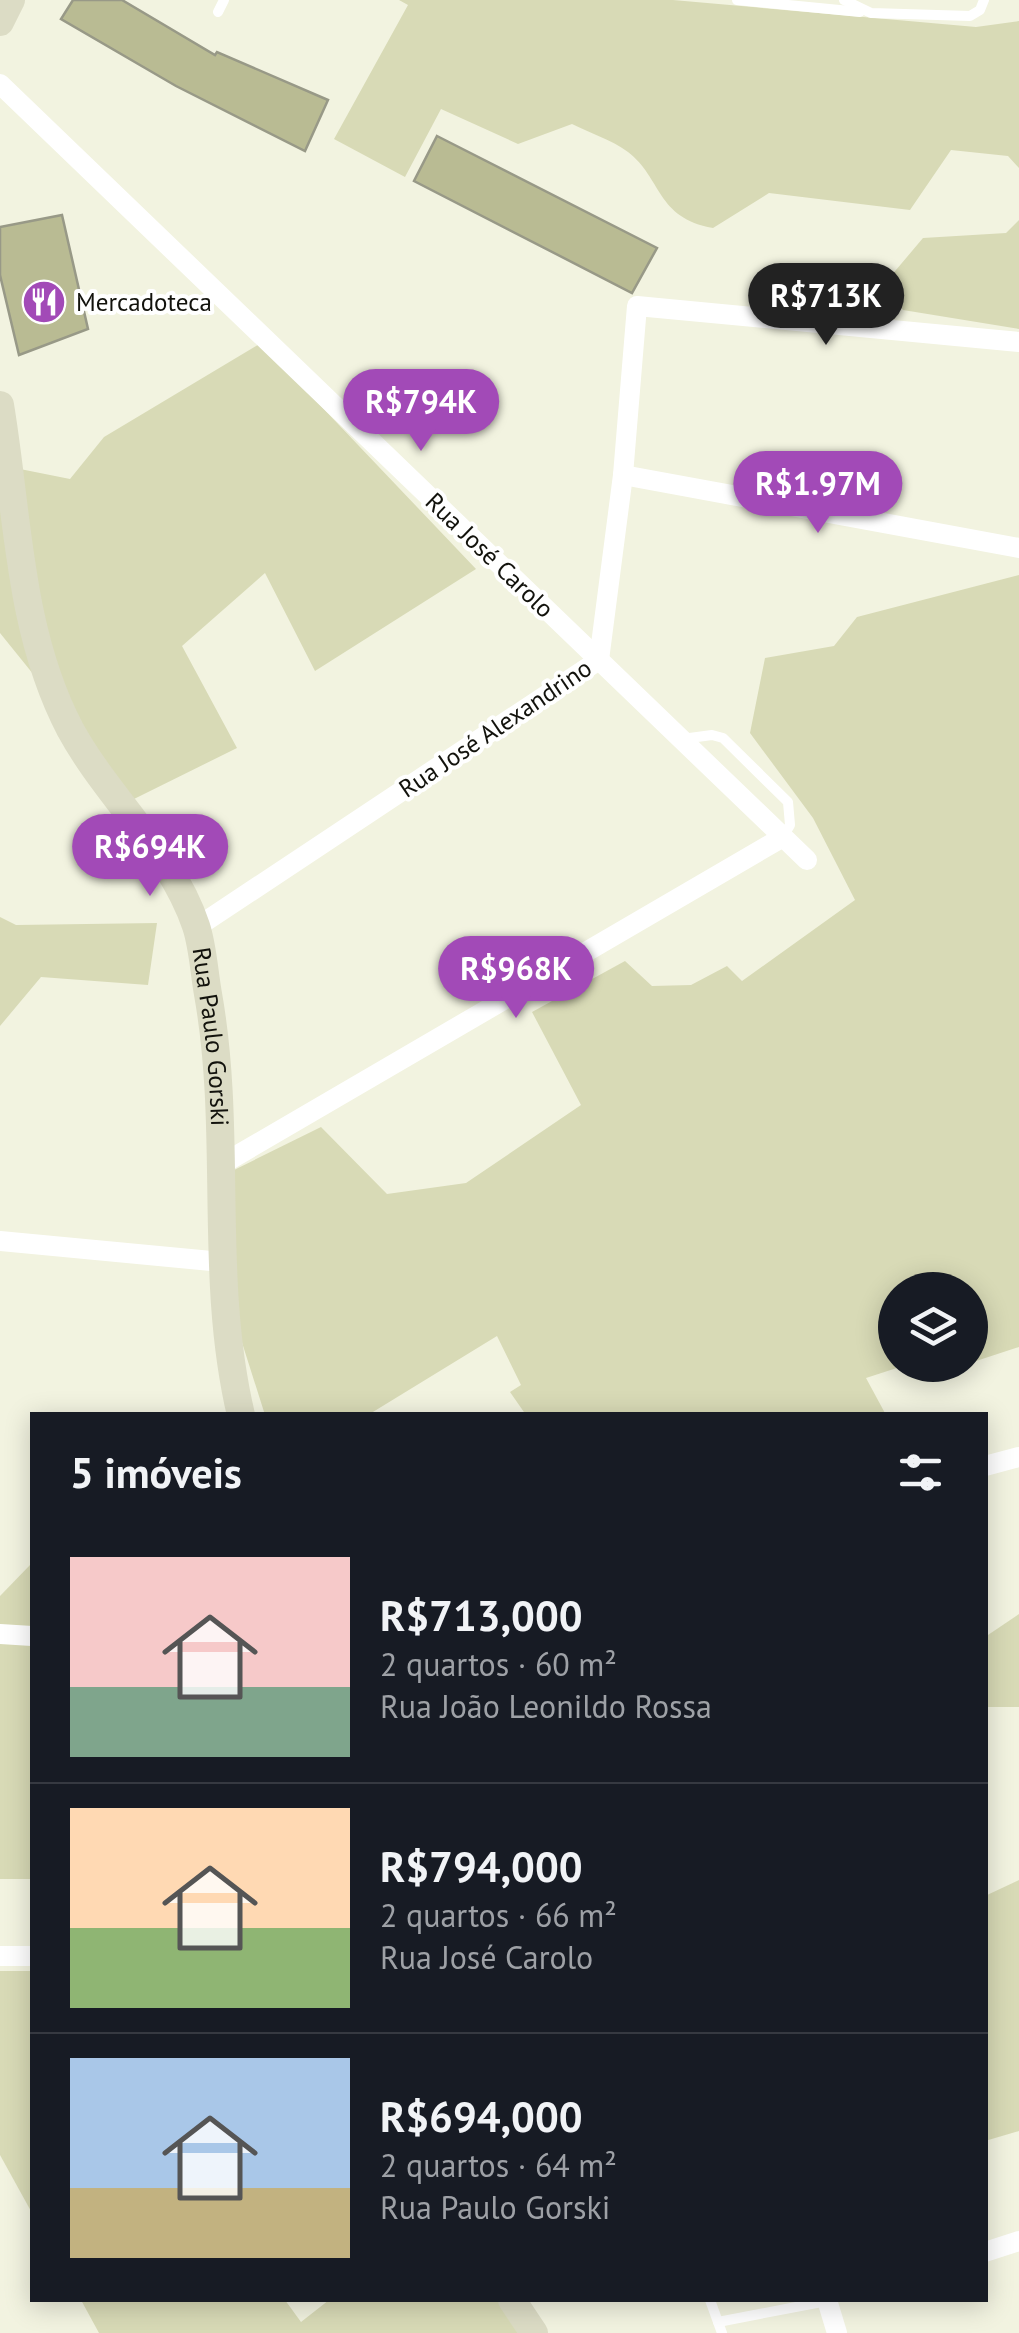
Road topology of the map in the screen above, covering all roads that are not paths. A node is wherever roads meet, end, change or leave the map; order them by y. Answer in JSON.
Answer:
{"nodes":[{"id":1,"x":11,"y":0,"type":"edge"},
{"id":2,"x":224,"y":0,"type":"edge"},
{"id":3,"x":737,"y":0,"type":"edge"},
{"id":4,"x":844,"y":0,"type":"edge"},
{"id":5,"x":984,"y":0,"type":"edge"},
{"id":6,"x":218,"y":12,"type":"dead end"},
{"id":7,"x":871,"y":13,"type":"junction"},
{"id":8,"x":0,"y":22,"type":"edge"},
{"id":9,"x":0,"y":84,"type":"edge"},
{"id":10,"x":1019,"y":342,"type":"edge"},
{"id":11,"x":0,"y":405,"type":"edge"},
{"id":12,"x":623,"y":475,"type":"junction"},
{"id":13,"x":1019,"y":548,"type":"edge"},
{"id":14,"x":599,"y":660,"type":"junction"},
{"id":15,"x":681,"y":739,"type":"junction"},
{"id":16,"x":783,"y":836,"type":"junction"},
{"id":17,"x":807,"y":860,"type":"dead end"},
{"id":18,"x":196,"y":928,"type":"junction"},
{"id":19,"x":224,"y":1163,"type":"junction"},
{"id":20,"x":0,"y":1241,"type":"edge"},
{"id":21,"x":222,"y":1262,"type":"junction"},
{"id":22,"x":240,"y":1412,"type":"edge"},
{"id":23,"x":1019,"y":1456,"type":"edge"},
{"id":24,"x":988,"y":1465,"type":"edge"},
{"id":25,"x":0,"y":1634,"type":"edge"},
{"id":26,"x":30,"y":1636,"type":"edge"},
{"id":27,"x":0,"y":1956,"type":"edge"},
{"id":28,"x":30,"y":1956,"type":"edge"},
{"id":29,"x":1019,"y":2242,"type":"edge"},
{"id":30,"x":988,"y":2251,"type":"edge"},
{"id":31,"x":515,"y":2302,"type":"edge"},
{"id":32,"x":711,"y":2302,"type":"edge"},
{"id":33,"x":821,"y":2302,"type":"edge"},
{"id":34,"x":829,"y":2302,"type":"edge"},
{"id":35,"x":720,"y":2327,"type":"edge"},
{"id":36,"x":534,"y":2333,"type":"edge"},
{"id":37,"x":836,"y":2333,"type":"edge"}],
"edges":[{"from":1,"to":8,"type":"street"},
{"from":2,"to":6,"type":"lane"},
{"from":3,"to":7,"type":"lane"},
{"from":4,"to":7,"type":"lane"},
{"from":5,"to":7,"type":"lane"},
{"from":9,"to":14,"type":"street","name":"Rua José Carolo"},
{"from":10,"to":12,"type":"street","name":"Rua José Alexandrino"},
{"from":11,"to":18,"type":"street","name":"Rua Paulo Gorski"},
{"from":12,"to":13,"type":"street"},
{"from":12,"to":14,"type":"street","name":"Rua José Alexandrino"},
{"from":14,"to":15,"type":"street","name":"Rua José Carolo"},
{"from":14,"to":18,"type":"street","name":"Rua José Alexandrino"},
{"from":15,"to":16,"type":"street","name":"Rua José Carolo"},
{"from":15,"to":16,"type":"lane"},
{"from":16,"to":17,"type":"street","name":"Rua José Carolo"},
{"from":16,"to":19,"type":"street"},
{"from":18,"to":19,"type":"street","name":"Rua Paulo Gorski"},
{"from":19,"to":21,"type":"street","name":"Rua Paulo Gorski"},
{"from":20,"to":21,"type":"street"},
{"from":21,"to":22,"type":"street","name":"Rua Paulo Gorski"},
{"from":23,"to":24,"type":"street"},
{"from":25,"to":26,"type":"street"},
{"from":27,"to":28,"type":"street"},
{"from":29,"to":30,"type":"street"},
{"from":31,"to":36,"type":"street"},
{"from":32,"to":35,"type":"lane"},
{"from":33,"to":35,"type":"lane"},
{"from":34,"to":37,"type":"street"}]}
